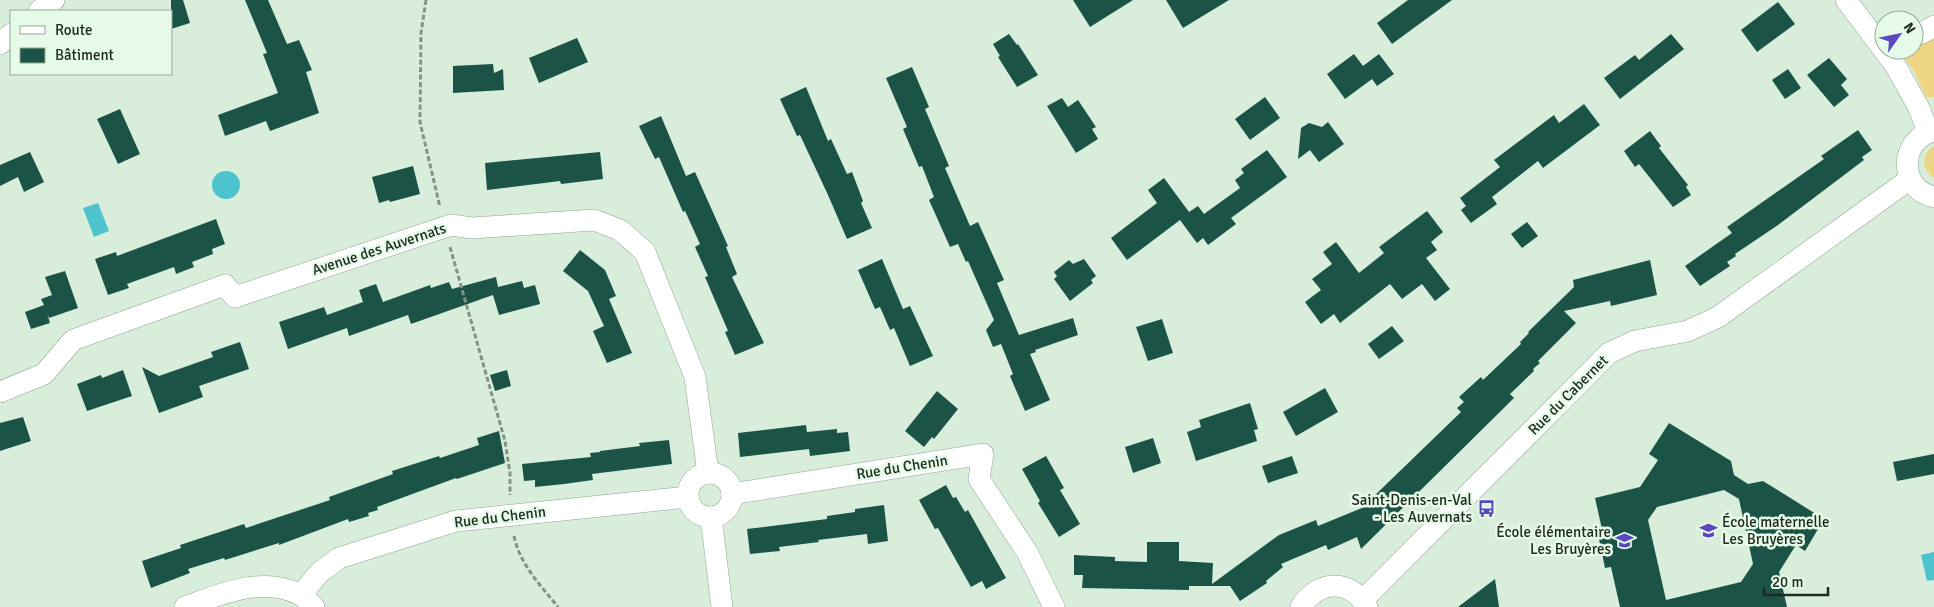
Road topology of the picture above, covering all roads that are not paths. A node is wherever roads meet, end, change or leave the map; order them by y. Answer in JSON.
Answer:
{"nodes":[{"id":1,"x":54,"y":0,"type":"edge"},
{"id":2,"x":1846,"y":0,"type":"edge"},
{"id":3,"x":40,"y":10,"type":"edge"},
{"id":4,"x":1874,"y":28,"type":"edge"},
{"id":5,"x":10,"y":35,"type":"edge"},
{"id":6,"x":0,"y":44,"type":"edge"},
{"id":7,"x":1892,"y":60,"type":"edge"},
{"id":8,"x":1931,"y":132,"type":"edge"},
{"id":9,"x":1910,"y":179,"type":"junction"},
{"id":10,"x":1934,"y":197,"type":"edge"},
{"id":11,"x":0,"y":392,"type":"edge"},
{"id":12,"x":708,"y":472,"type":"junction"},
{"id":13,"x":732,"y":494,"type":"junction"},
{"id":14,"x":688,"y":497,"type":"junction"},
{"id":15,"x":711,"y":517,"type":"junction"},
{"id":16,"x":307,"y":601,"type":"edge"},
{"id":17,"x":1365,"y":603,"type":"edge"},
{"id":18,"x":185,"y":607,"type":"edge"},
{"id":19,"x":722,"y":607,"type":"edge"},
{"id":20,"x":1054,"y":607,"type":"edge"},
{"id":21,"x":1300,"y":607,"type":"edge"}],
"edges":[{"from":1,"to":3,"type":"street"},
{"from":2,"to":4,"type":"street"},
{"from":5,"to":6,"type":"street"},
{"from":7,"to":8,"type":"street"},
{"from":8,"to":9,"type":"street"},
{"from":9,"to":10,"type":"street"},
{"from":9,"to":17,"type":"street","name":"Rue du Cabernet"},
{"from":11,"to":12,"type":"street","name":"Avenue des Auvernats"},
{"from":12,"to":13,"type":"street"},
{"from":12,"to":14,"type":"street"},
{"from":13,"to":15,"type":"street"},
{"from":13,"to":20,"type":"street","name":"Rue du Chenin"},
{"from":14,"to":15,"type":"street"},
{"from":14,"to":16,"type":"street","name":"Rue du Chenin"},
{"from":15,"to":19,"type":"street"},
{"from":16,"to":18,"type":"street"},
{"from":17,"to":21,"type":"street","name":"Rue du Cabernet"}]}
